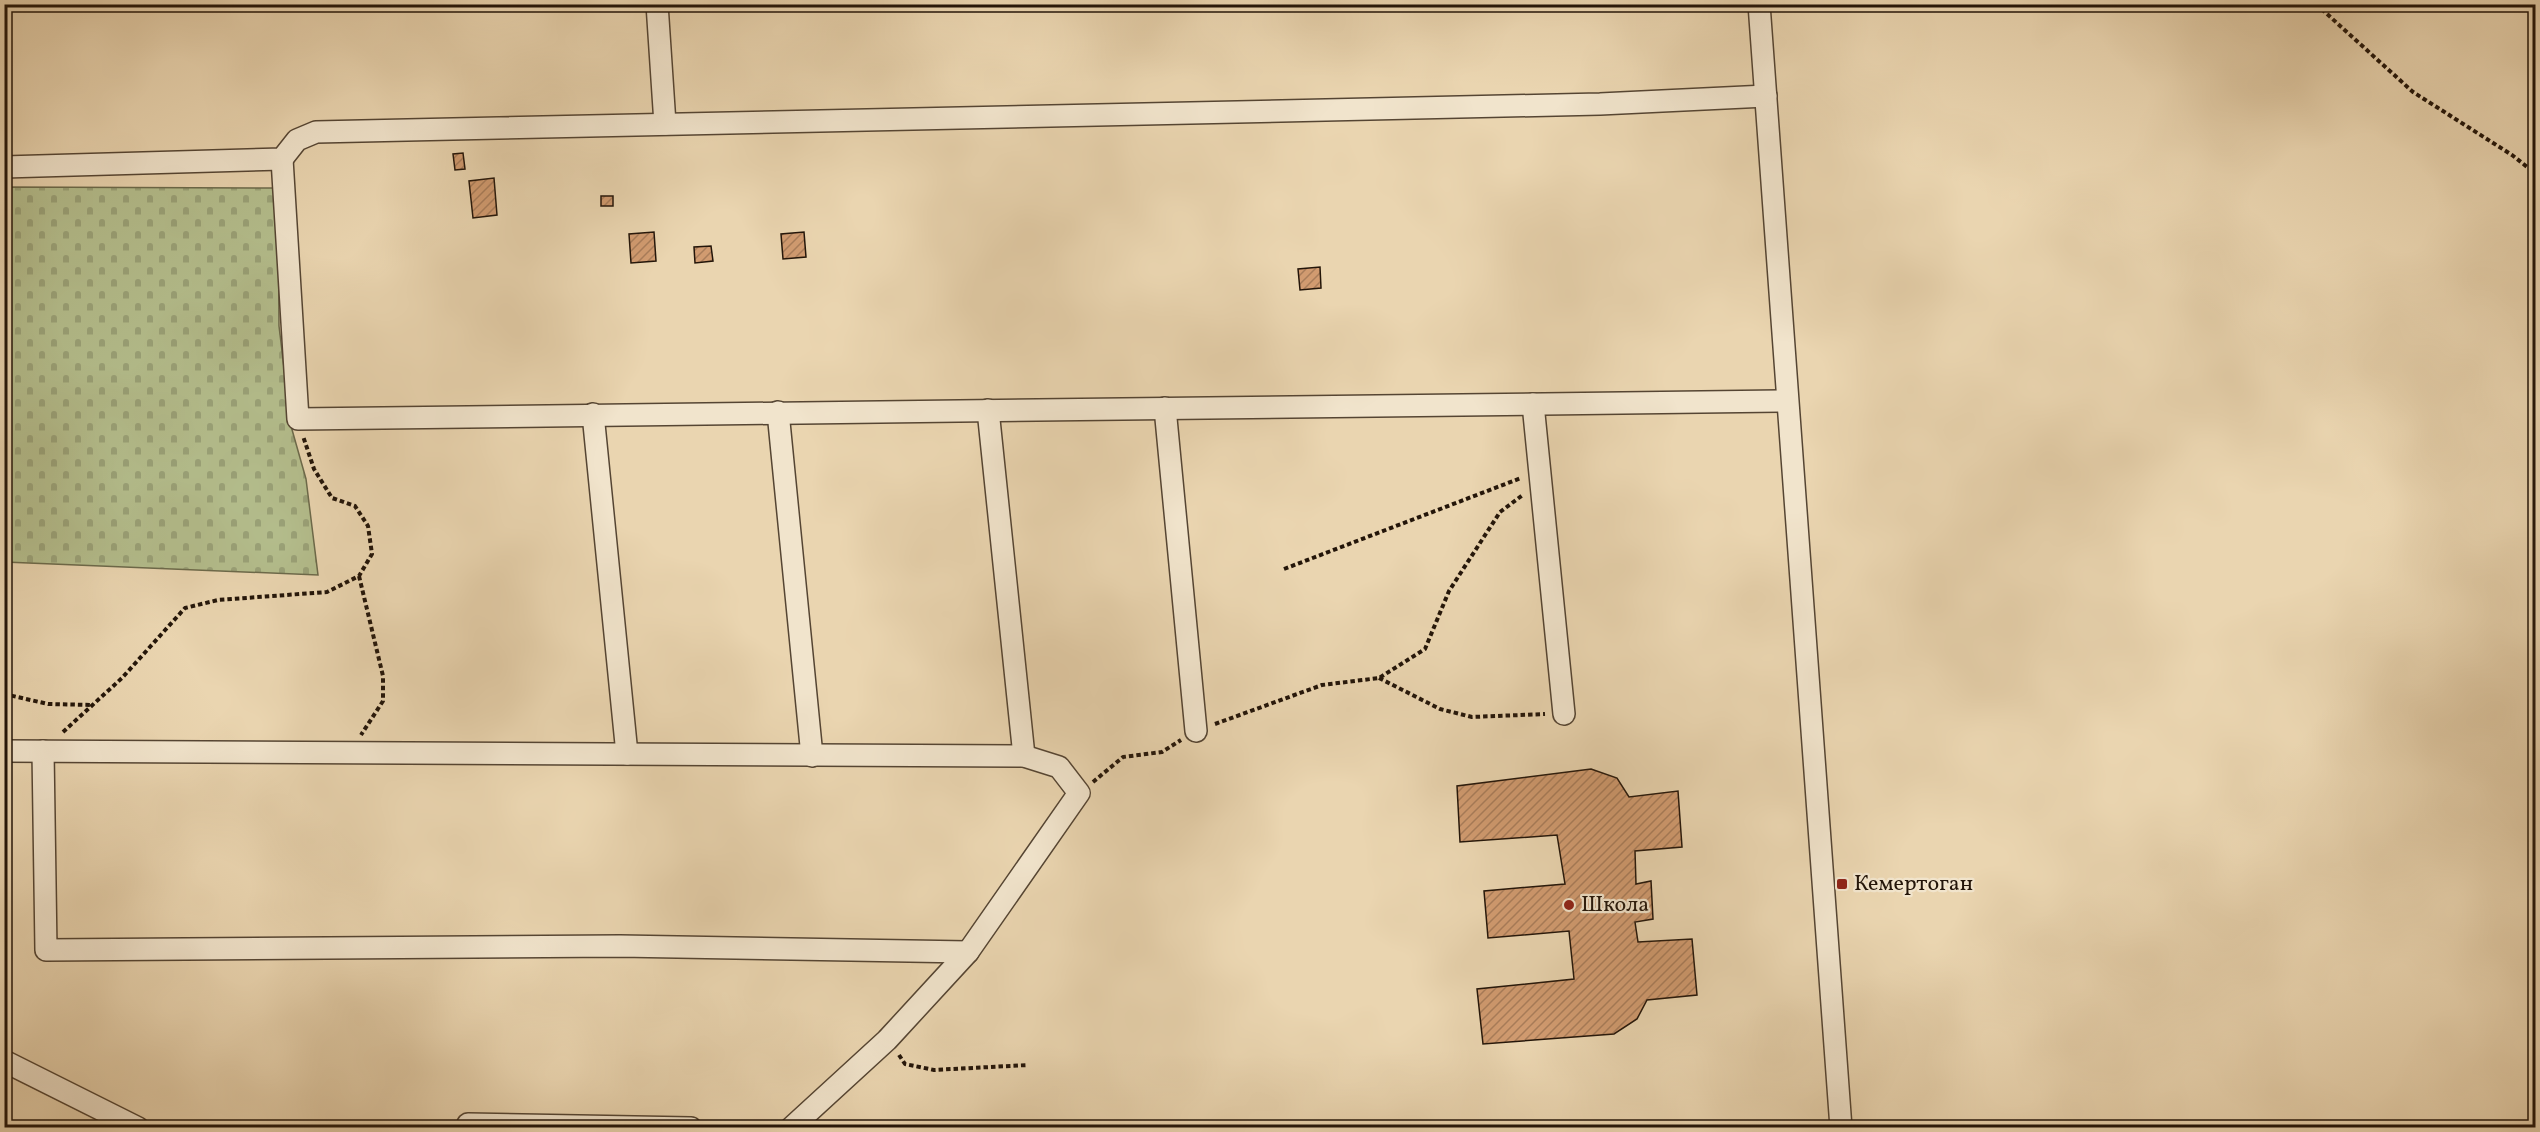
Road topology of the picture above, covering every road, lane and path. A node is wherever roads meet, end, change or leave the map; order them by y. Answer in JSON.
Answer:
{"nodes":[{"id":1,"x":657,"y":4,"type":"edge"},
{"id":2,"x":1759,"y":4,"type":"edge"},
{"id":3,"x":2316,"y":4,"type":"edge"},
{"id":4,"x":1766,"y":96,"type":"junction"},
{"id":5,"x":665,"y":124,"type":"junction"},
{"id":6,"x":282,"y":159,"type":"junction"},
{"id":7,"x":4,"y":167,"type":"edge"},
{"id":8,"x":2535,"y":174,"type":"edge"},
{"id":9,"x":1787,"y":401,"type":"junction"},
{"id":10,"x":1533,"y":404,"type":"junction"},
{"id":11,"x":1165,"y":408,"type":"junction"},
{"id":12,"x":988,"y":410,"type":"junction"},
{"id":13,"x":778,"y":412,"type":"junction"},
{"id":14,"x":593,"y":414,"type":"junction"},
{"id":15,"x":298,"y":419,"type":"junction"},
{"id":16,"x":1540,"y":475,"type":"junction"},
{"id":17,"x":1284,"y":569,"type":"dead end"},
{"id":18,"x":359,"y":576,"type":"junction"},
{"id":19,"x":1379,"y":678,"type":"junction"},
{"id":20,"x":4,"y":694,"type":"edge"},
{"id":21,"x":92,"y":705,"type":"junction"},
{"id":22,"x":1564,"y":714,"type":"joint"},
{"id":23,"x":1196,"y":730,"type":"junction"},
{"id":24,"x":4,"y":751,"type":"edge"},
{"id":25,"x":43,"y":751,"type":"junction"},
{"id":26,"x":350,"y":753,"type":"junction"},
{"id":27,"x":627,"y":754,"type":"junction"},
{"id":28,"x":812,"y":756,"type":"junction"},
{"id":29,"x":1024,"y":756,"type":"junction"},
{"id":30,"x":1079,"y":793,"type":"junction"},
{"id":31,"x":968,"y":952,"type":"junction"},
{"id":32,"x":887,"y":1040,"type":"junction"},
{"id":33,"x":4,"y":1061,"type":"edge"},
{"id":34,"x":1028,"y":1065,"type":"dead end"},
{"id":35,"x":468,"y":1124,"type":"dead end"},
{"id":36,"x":138,"y":1128,"type":"edge"},
{"id":37,"x":691,"y":1128,"type":"edge"},
{"id":38,"x":791,"y":1128,"type":"edge"},
{"id":39,"x":1841,"y":1128,"type":"edge"}],
"edges":[{"from":1,"to":5,"type":"street"},
{"from":2,"to":4,"type":"street"},
{"from":3,"to":8,"type":"path"},
{"from":4,"to":5,"type":"street"},
{"from":4,"to":9,"type":"street"},
{"from":5,"to":6,"type":"street"},
{"from":6,"to":7,"type":"street"},
{"from":6,"to":15,"type":"street"},
{"from":9,"to":10,"type":"street"},
{"from":9,"to":39,"type":"street"},
{"from":10,"to":11,"type":"street"},
{"from":10,"to":16,"type":"street"},
{"from":11,"to":12,"type":"street"},
{"from":11,"to":23,"type":"street"},
{"from":12,"to":13,"type":"street"},
{"from":12,"to":29,"type":"street"},
{"from":13,"to":14,"type":"street"},
{"from":13,"to":28,"type":"street"},
{"from":14,"to":15,"type":"street"},
{"from":14,"to":27,"type":"street"},
{"from":15,"to":18,"type":"path"},
{"from":16,"to":17,"type":"path"},
{"from":16,"to":19,"type":"path"},
{"from":16,"to":22,"type":"street"},
{"from":18,"to":21,"type":"path"},
{"from":18,"to":26,"type":"path"},
{"from":19,"to":22,"type":"path"},
{"from":19,"to":23,"type":"path"},
{"from":20,"to":21,"type":"path"},
{"from":21,"to":25,"type":"path"},
{"from":23,"to":30,"type":"path"},
{"from":24,"to":25,"type":"street"},
{"from":25,"to":26,"type":"street"},
{"from":25,"to":31,"type":"street"},
{"from":26,"to":27,"type":"street"},
{"from":27,"to":28,"type":"street"},
{"from":28,"to":29,"type":"street"},
{"from":29,"to":30,"type":"street"},
{"from":30,"to":31,"type":"street"},
{"from":31,"to":32,"type":"street"},
{"from":32,"to":34,"type":"path"},
{"from":32,"to":38,"type":"street"},
{"from":33,"to":36,"type":"street"},
{"from":35,"to":37,"type":"street"}]}
